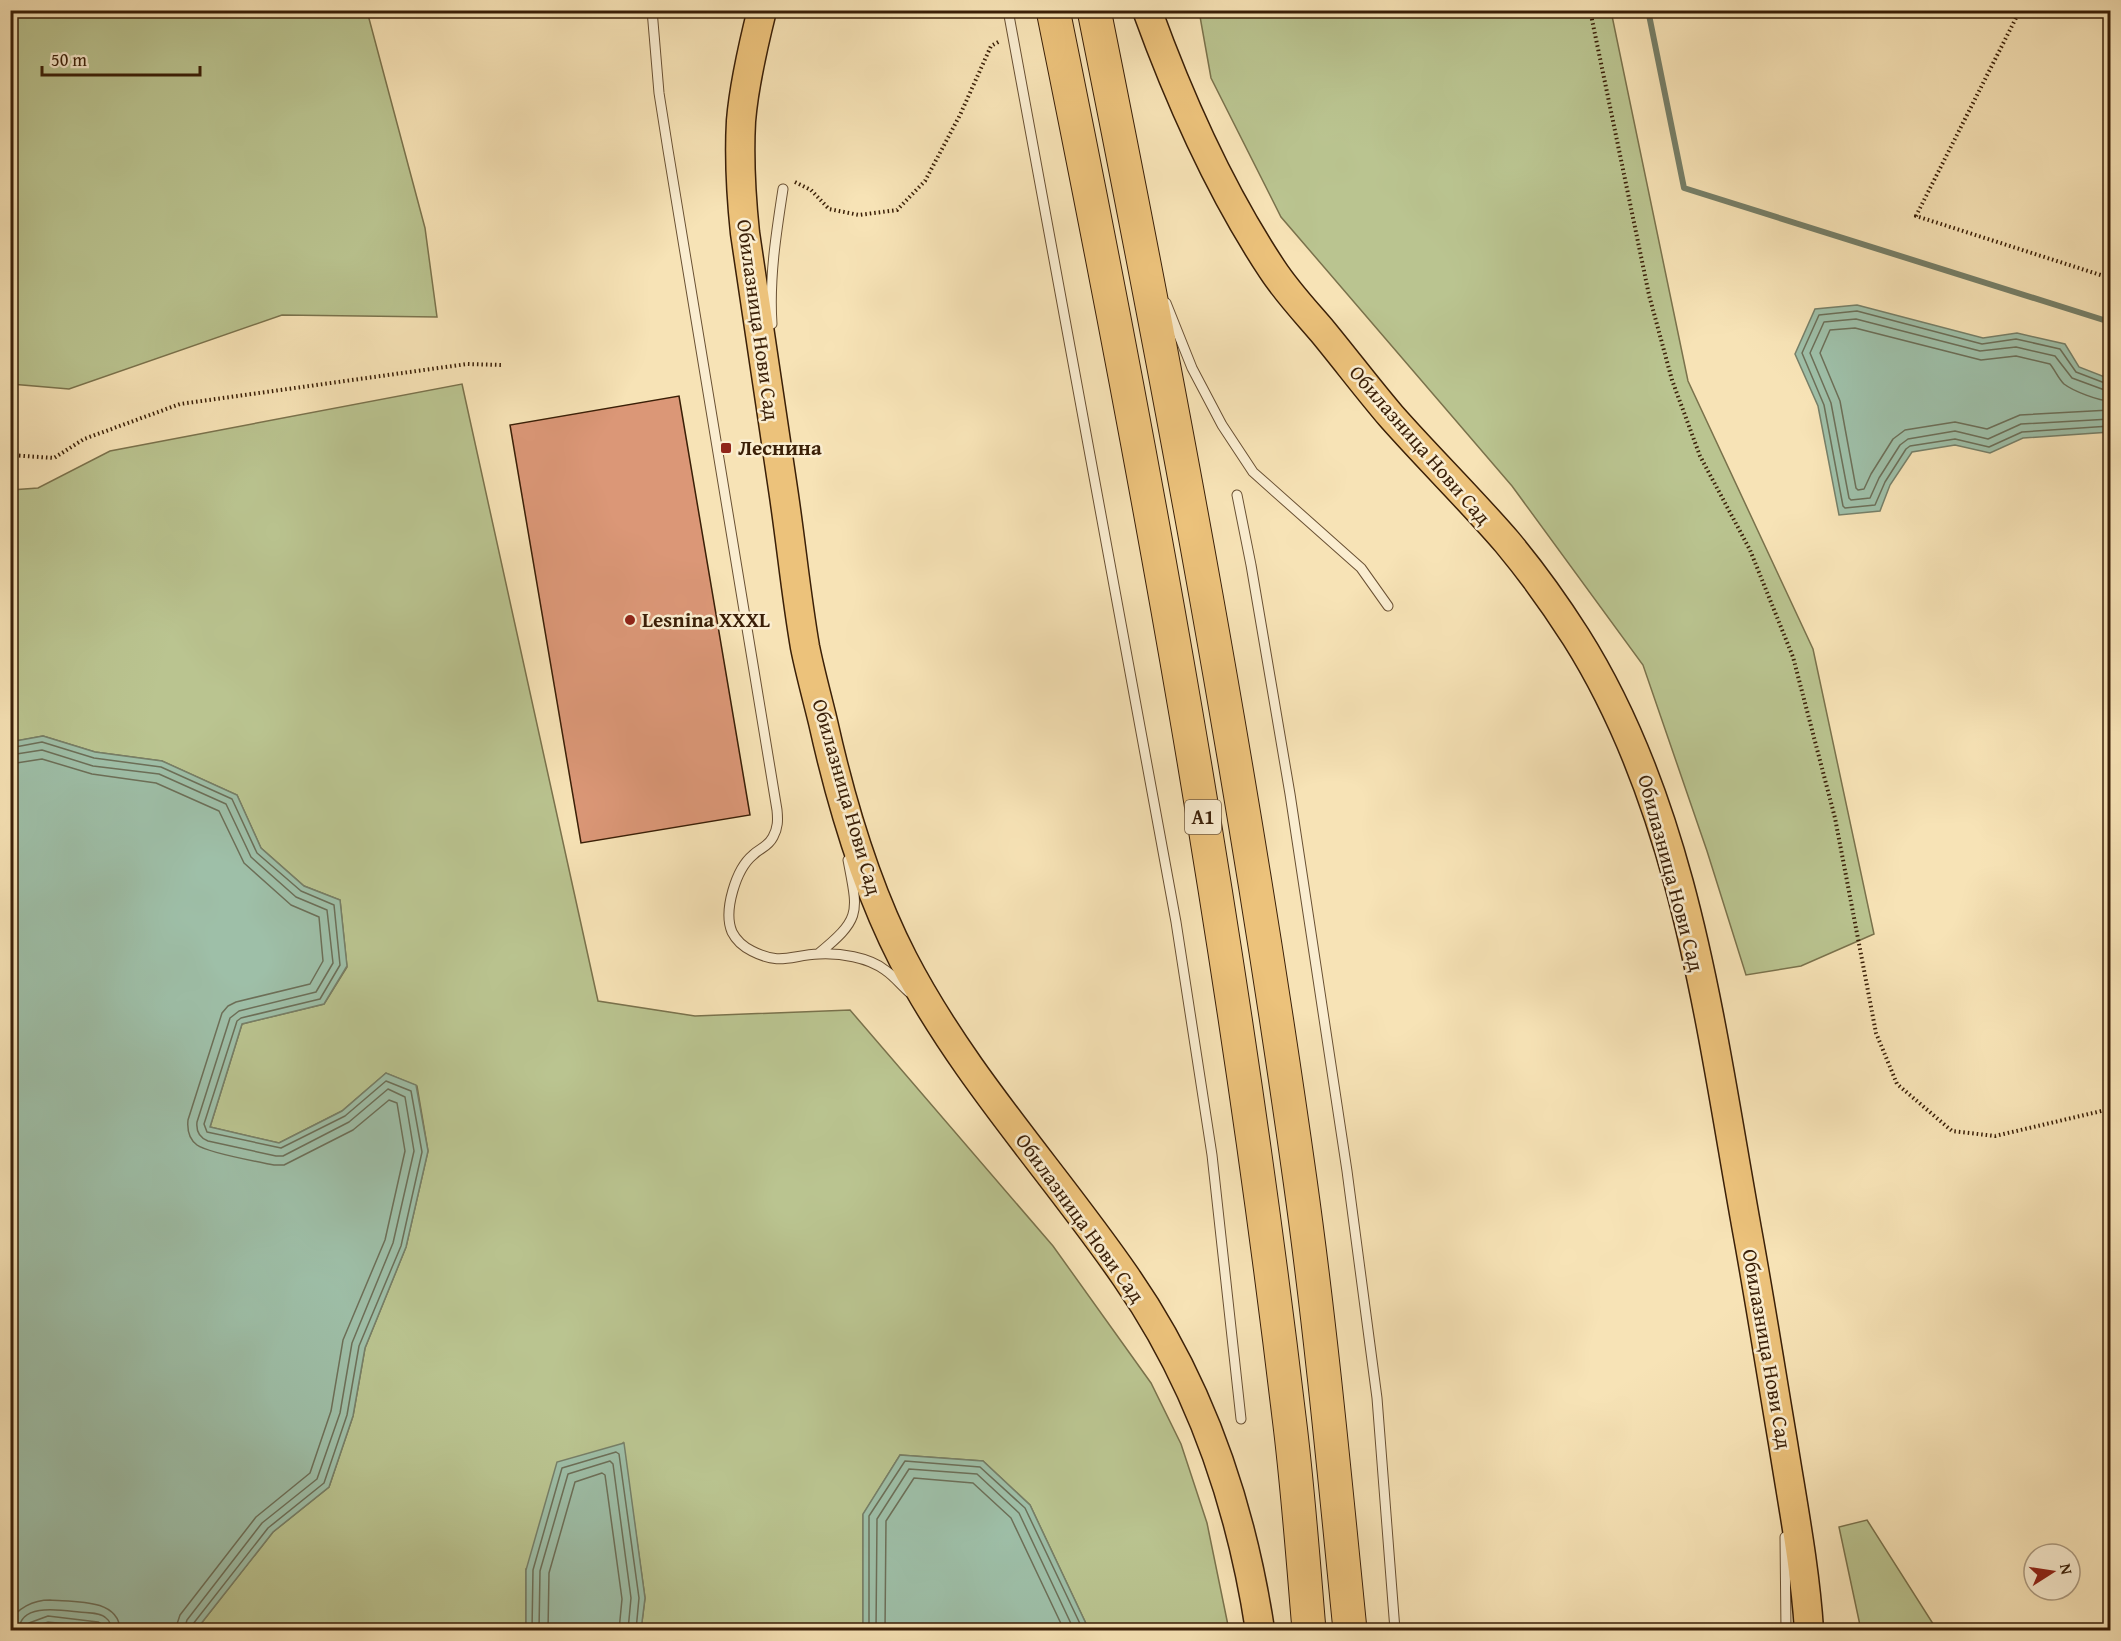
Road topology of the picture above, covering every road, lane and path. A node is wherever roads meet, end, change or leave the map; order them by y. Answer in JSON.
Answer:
{"nodes":[{"id":1,"x":652,"y":10,"type":"edge"},
{"id":2,"x":762,"y":10,"type":"edge"},
{"id":3,"x":1008,"y":10,"type":"edge"},
{"id":4,"x":1053,"y":10,"type":"edge"},
{"id":5,"x":1094,"y":10,"type":"edge"},
{"id":6,"x":1147,"y":10,"type":"edge"},
{"id":7,"x":1590,"y":10,"type":"edge"},
{"id":8,"x":2020,"y":10,"type":"edge"},
{"id":9,"x":1013,"y":33,"type":"junction"},
{"id":10,"x":783,"y":189,"type":"joint"},
{"id":11,"x":1136,"y":227,"type":"junction"},
{"id":12,"x":2110,"y":278,"type":"edge"},
{"id":13,"x":1158,"y":281,"type":"dead end"},
{"id":14,"x":1162,"y":292,"type":"dead end"},
{"id":15,"x":772,"y":332,"type":"dead end"},
{"id":16,"x":773,"y":354,"type":"dead end"},
{"id":17,"x":501,"y":365,"type":"dead end"},
{"id":18,"x":10,"y":455,"type":"edge"},
{"id":19,"x":782,"y":478,"type":"junction"},
{"id":20,"x":1237,"y":495,"type":"dead end"},
{"id":21,"x":1388,"y":606,"type":"dead end"},
{"id":22,"x":850,"y":825,"type":"junction"},
{"id":23,"x":818,"y":954,"type":"junction"},
{"id":24,"x":930,"y":1007,"type":"junction"},
{"id":25,"x":2110,"y":1109,"type":"edge"},
{"id":26,"x":1241,"y":1419,"type":"dead end"},
{"id":27,"x":1785,"y":1455,"type":"junction"},
{"id":28,"x":1785,"y":1513,"type":"dead end"},
{"id":29,"x":1785,"y":1525,"type":"dead end"},
{"id":30,"x":1260,"y":1630,"type":"edge"},
{"id":31,"x":1310,"y":1630,"type":"edge"},
{"id":32,"x":1350,"y":1630,"type":"edge"},
{"id":33,"x":1395,"y":1630,"type":"edge"},
{"id":34,"x":1786,"y":1630,"type":"edge"},
{"id":35,"x":1809,"y":1630,"type":"edge"}],
"edges":[{"from":1,"to":23,"type":"lane"},
{"from":2,"to":19,"type":"main road","name":"Обилазница Нови Сад"},
{"from":3,"to":9,"type":"lane"},
{"from":4,"to":31,"type":"highway","number":"A1"},
{"from":5,"to":11,"type":"highway","number":"A1"},
{"from":6,"to":27,"type":"main road","name":"Обилазница Нови Сад"},
{"from":7,"to":25,"type":"path"},
{"from":8,"to":12,"type":"path"},
{"from":9,"to":10,"type":"path"},
{"from":9,"to":26,"type":"lane"},
{"from":10,"to":15,"type":"lane"},
{"from":11,"to":13,"type":"lane"},
{"from":11,"to":32,"type":"highway","number":"A1"},
{"from":14,"to":21,"type":"lane"},
{"from":16,"to":19,"type":"lane"},
{"from":17,"to":18,"type":"path"},
{"from":19,"to":22,"type":"main road","name":"Обилазница Нови Сад"},
{"from":20,"to":33,"type":"lane"},
{"from":22,"to":23,"type":"lane"},
{"from":22,"to":24,"type":"main road","name":"Обилазница Нови Сад"},
{"from":23,"to":24,"type":"lane"},
{"from":24,"to":30,"type":"main road","name":"Обилазница Нови Сад"},
{"from":27,"to":28,"type":"lane"},
{"from":27,"to":35,"type":"main road","name":"Обилазница Нови Сад"},
{"from":29,"to":34,"type":"lane"}]}
